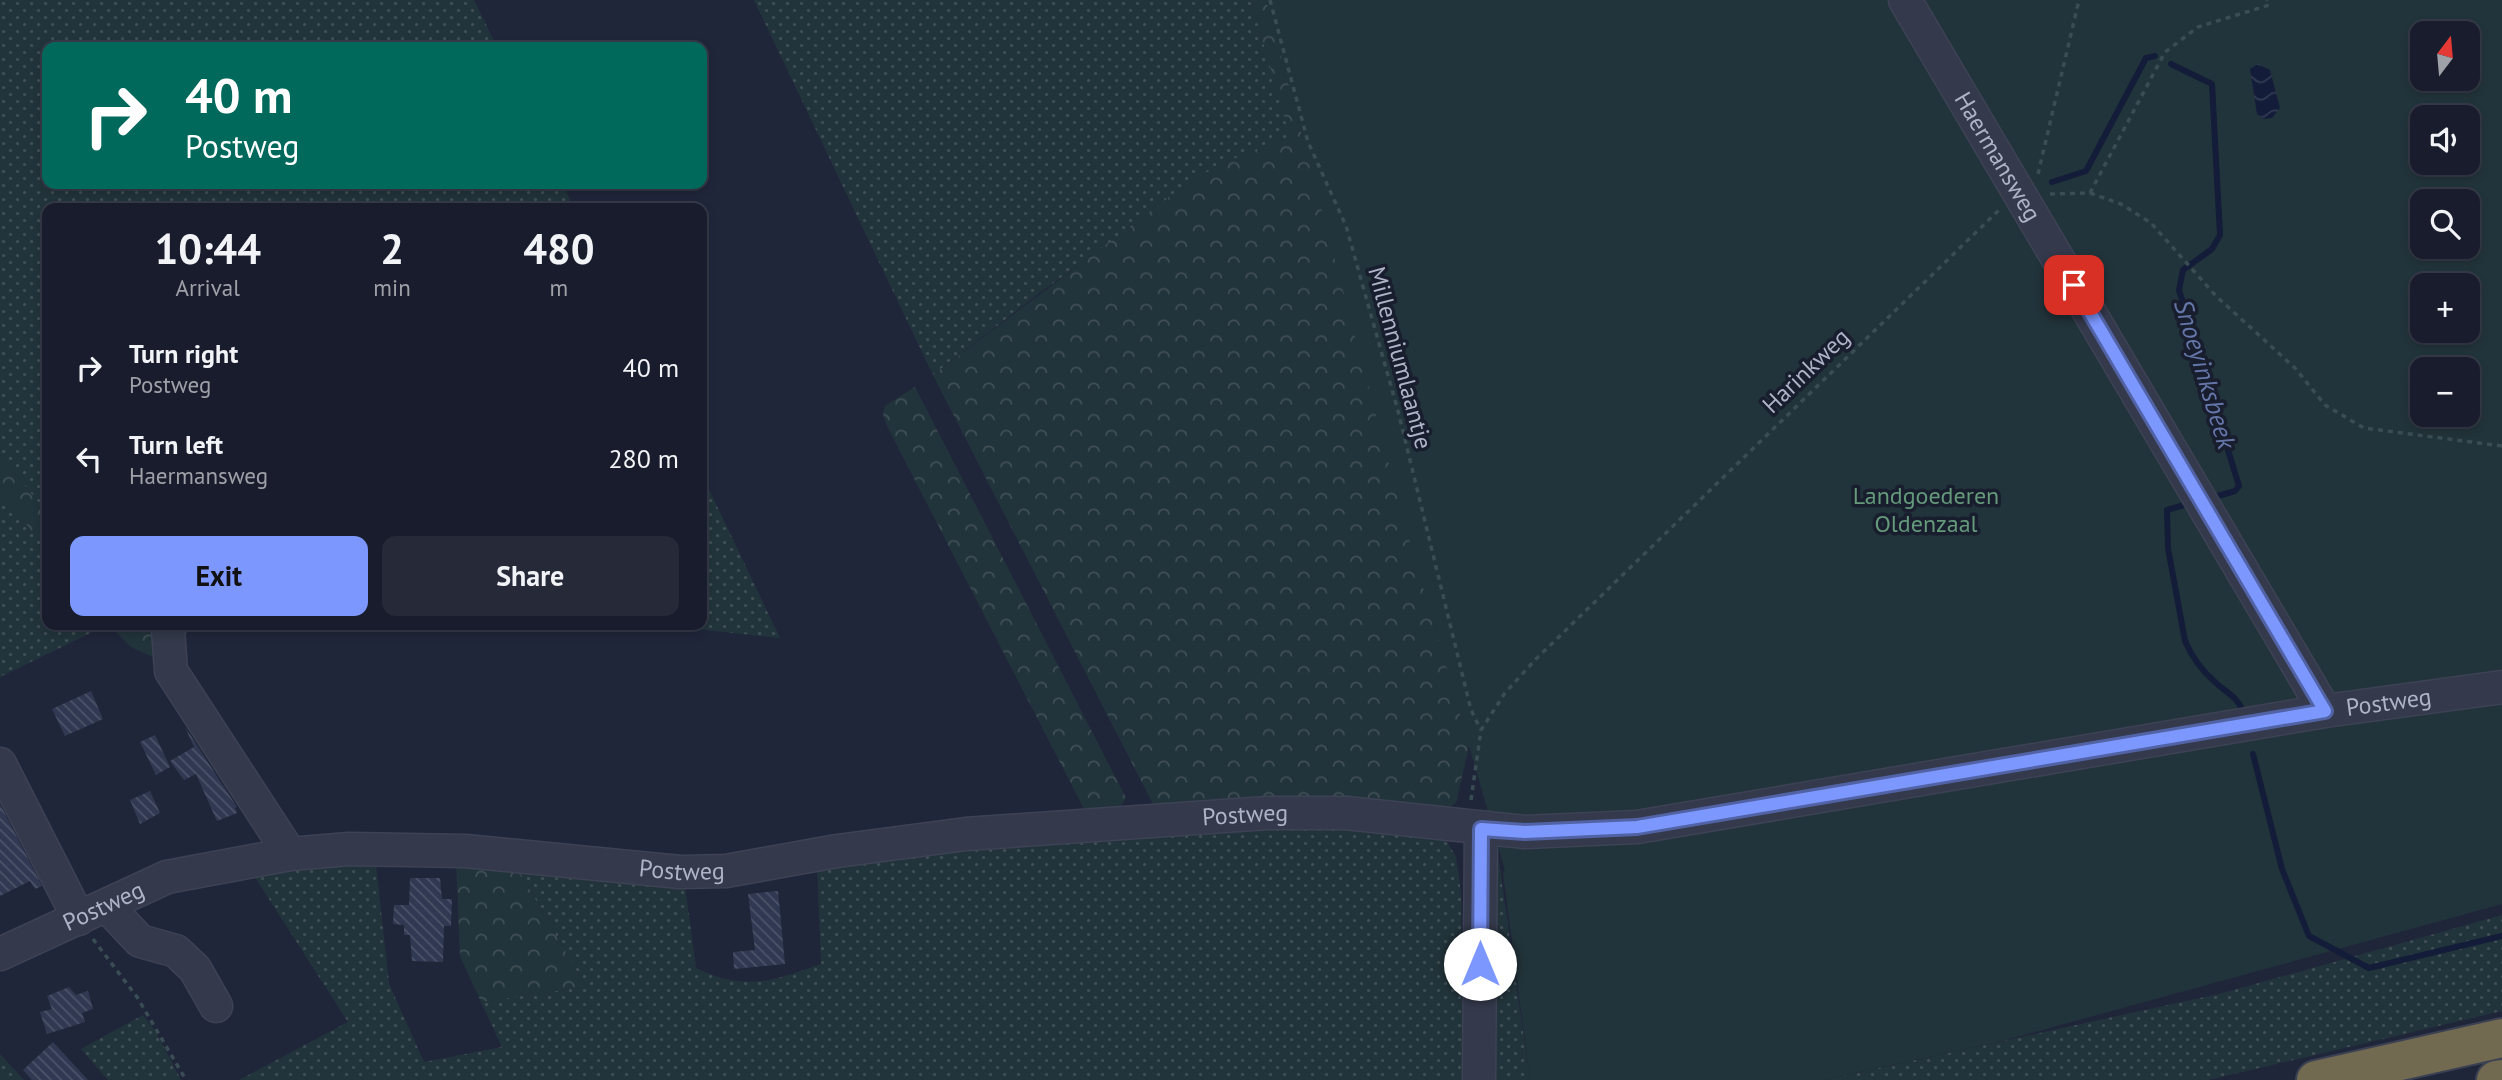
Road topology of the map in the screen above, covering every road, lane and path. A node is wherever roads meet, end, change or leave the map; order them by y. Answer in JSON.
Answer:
{"nodes":[{"id":1,"x":1270,"y":0,"type":"edge"},
{"id":2,"x":1905,"y":0,"type":"edge"},
{"id":3,"x":2079,"y":0,"type":"edge"},
{"id":4,"x":2267,"y":0,"type":"edge"},
{"id":5,"x":2023,"y":188,"type":"junction"},
{"id":6,"x":2090,"y":193,"type":"junction"},
{"id":7,"x":2502,"y":446,"type":"edge"},
{"id":8,"x":171,"y":630,"type":"edge"},
{"id":9,"x":2502,"y":687,"type":"edge"},
{"id":10,"x":2325,"y":711,"type":"junction"},
{"id":11,"x":1481,"y":730,"type":"junction"},
{"id":12,"x":0,"y":764,"type":"edge"},
{"id":13,"x":1475,"y":828,"type":"junction"},
{"id":14,"x":290,"y":853,"type":"junction"},
{"id":15,"x":93,"y":912,"type":"junction"},
{"id":16,"x":0,"y":954,"type":"edge"},
{"id":17,"x":216,"y":1006,"type":"dead end"},
{"id":18,"x":2502,"y":1038,"type":"edge"},
{"id":19,"x":2502,"y":1079,"type":"edge"},
{"id":20,"x":186,"y":1080,"type":"edge"},
{"id":21,"x":1479,"y":1080,"type":"edge"},
{"id":22,"x":2316,"y":1080,"type":"edge"},
{"id":23,"x":2496,"y":1080,"type":"edge"}],
"edges":[{"from":1,"to":11,"type":"path","name":"Millenniumlaantje"},
{"from":2,"to":5,"type":"street","name":"Haermansweg"},
{"from":3,"to":5,"type":"path","name":"Harinkweg"},
{"from":4,"to":6,"type":"path"},
{"from":5,"to":6,"type":"path"},
{"from":5,"to":10,"type":"street","name":"Haermansweg"},
{"from":5,"to":11,"type":"path","name":"Harinkweg"},
{"from":6,"to":7,"type":"path"},
{"from":8,"to":14,"type":"street"},
{"from":9,"to":10,"type":"street","name":"Postweg"},
{"from":10,"to":13,"type":"street","name":"Postweg"},
{"from":11,"to":13,"type":"path"},
{"from":12,"to":15,"type":"street"},
{"from":13,"to":14,"type":"street","name":"Postweg"},
{"from":13,"to":21,"type":"street"},
{"from":14,"to":15,"type":"street","name":"Postweg"},
{"from":15,"to":16,"type":"street","name":"Postweg"},
{"from":15,"to":17,"type":"street"},
{"from":15,"to":20,"type":"path"},
{"from":18,"to":22,"type":"highway"},
{"from":19,"to":23,"type":"highway"}]}
